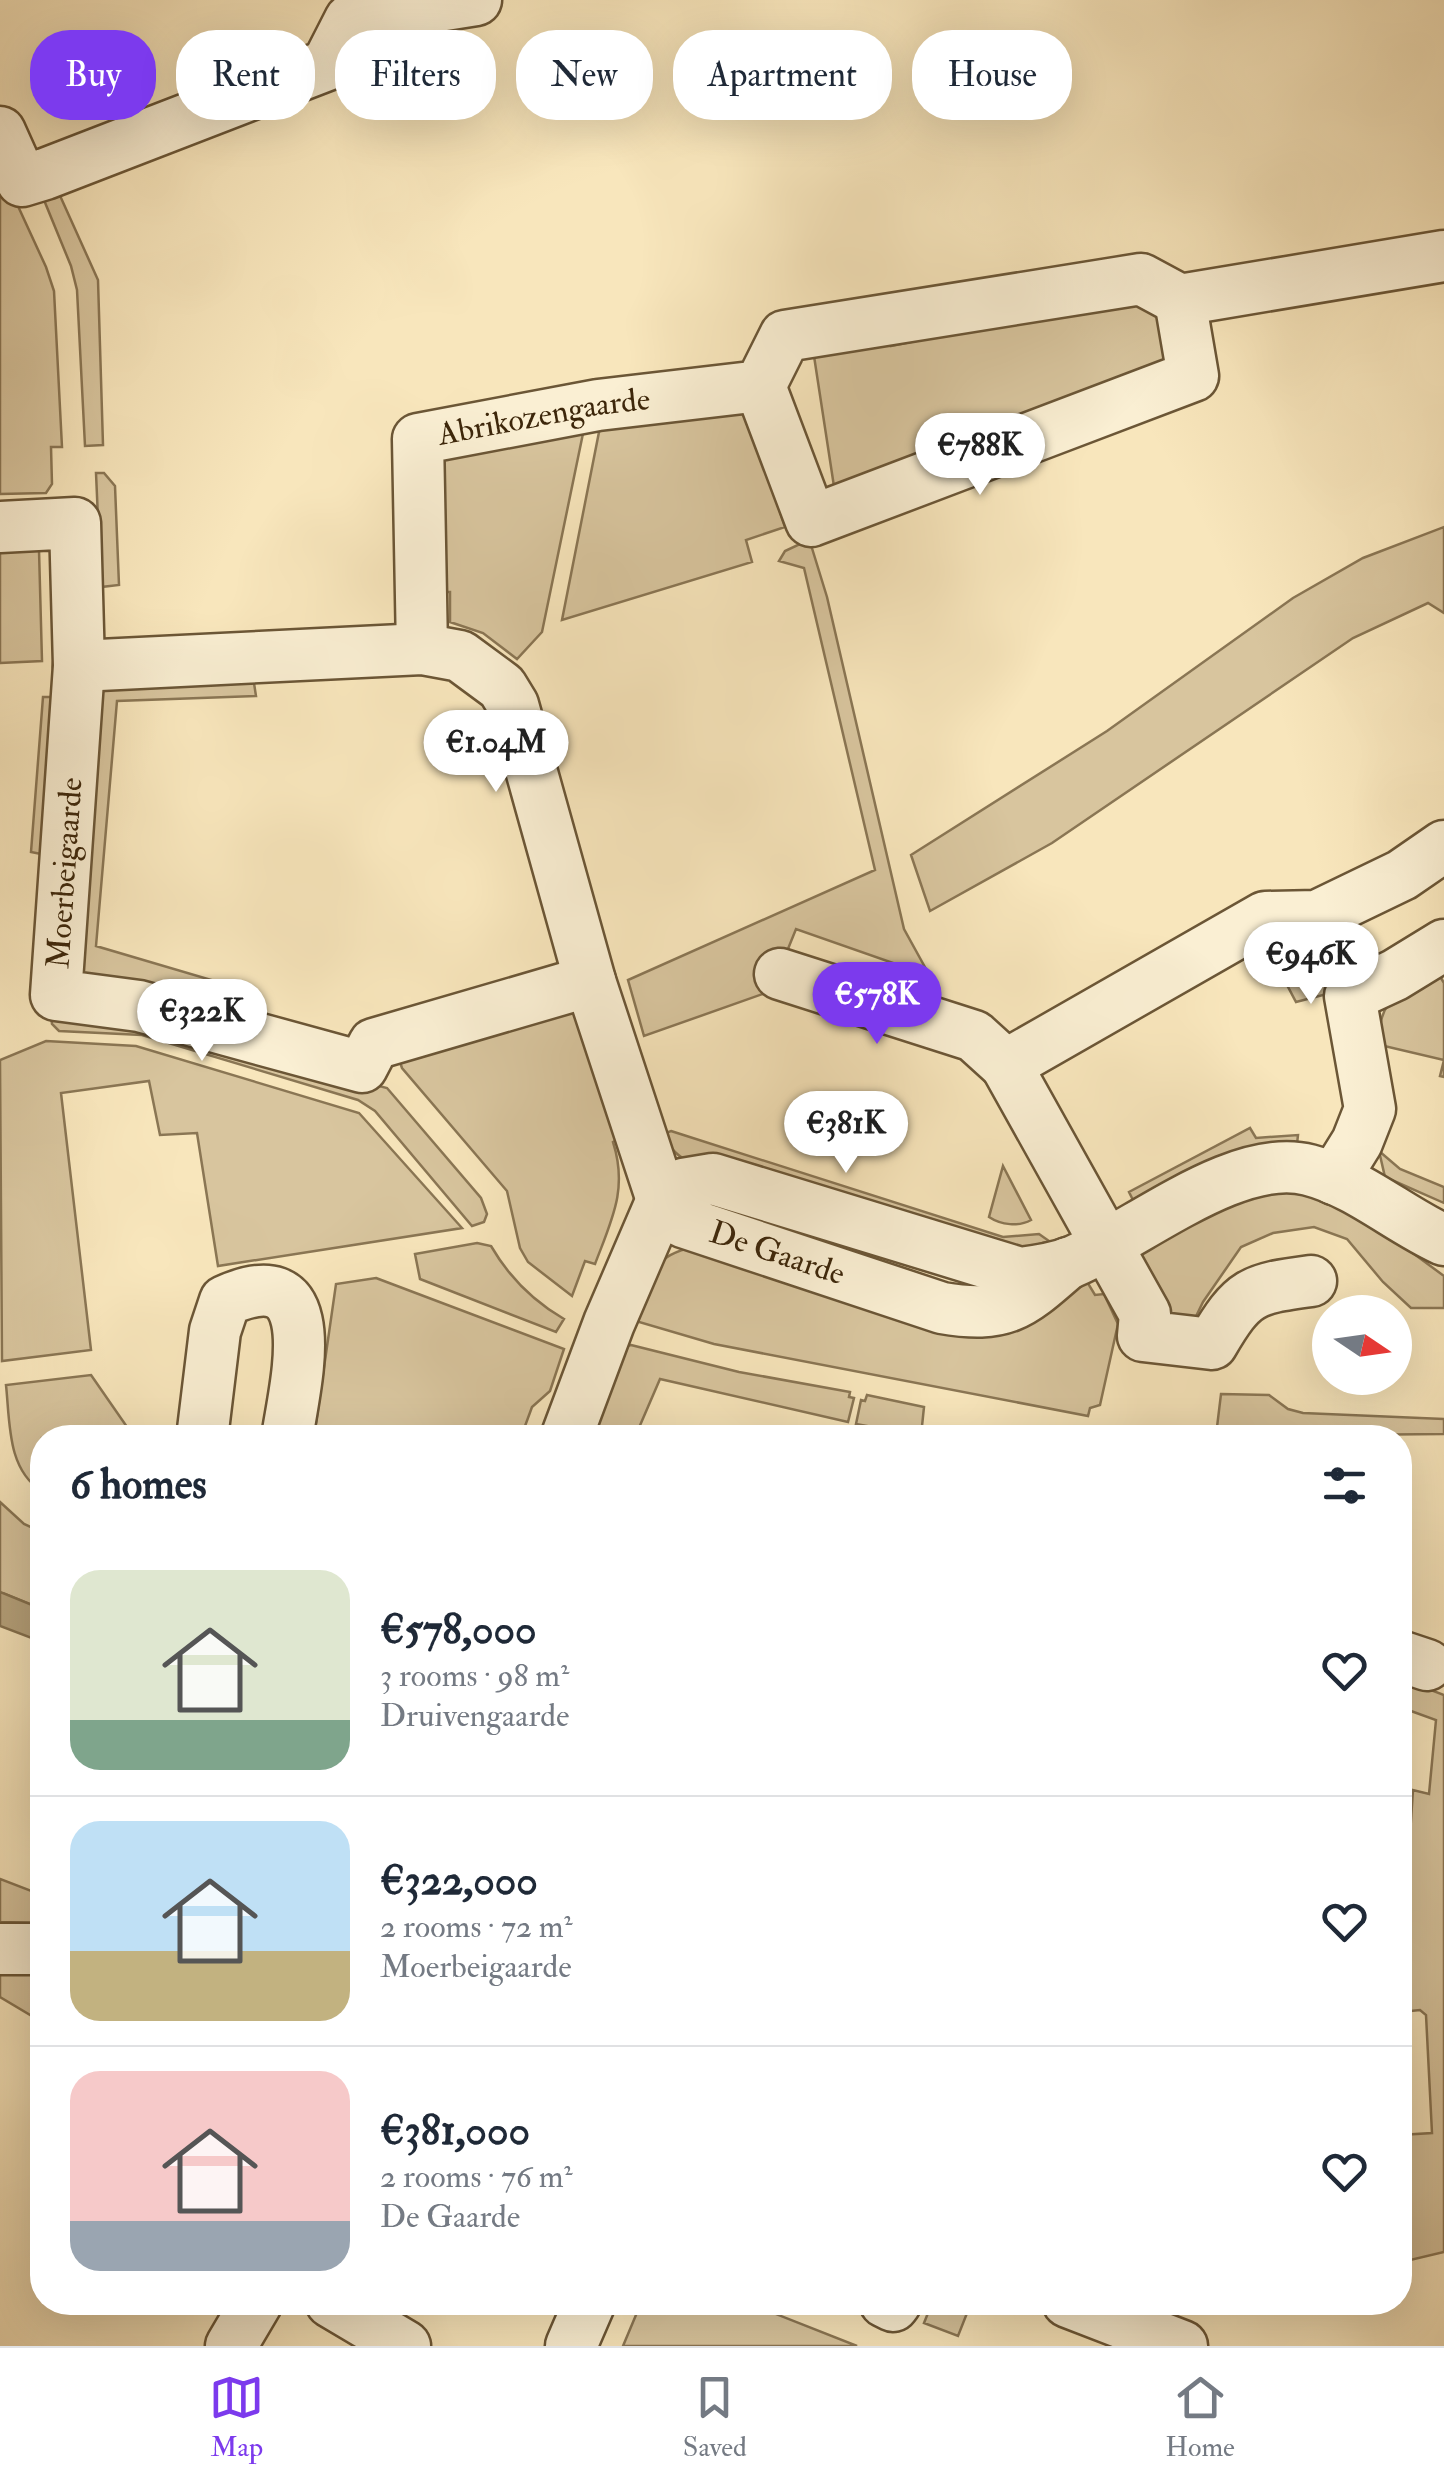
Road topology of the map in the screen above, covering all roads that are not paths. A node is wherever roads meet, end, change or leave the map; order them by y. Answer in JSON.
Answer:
{"nodes":[{"id":1,"x":476,"y":0,"type":"edge"},
{"id":2,"x":348,"y":10,"type":"edge"},
{"id":3,"x":0,"y":132,"type":"edge"},
{"id":4,"x":1444,"y":256,"type":"edge"},
{"id":5,"x":1180,"y":300,"type":"junction"},
{"id":6,"x":760,"y":386,"type":"junction"},
{"id":7,"x":0,"y":527,"type":"edge"},
{"id":8,"x":422,"y":649,"type":"junction"},
{"id":9,"x":79,"y":666,"type":"junction"},
{"id":10,"x":1444,"y":846,"type":"edge"},
{"id":11,"x":1444,"y":945,"type":"edge"},
{"id":12,"x":780,"y":974,"type":"dead end"},
{"id":13,"x":590,"y":980,"type":"junction"},
{"id":14,"x":1006,"y":1065,"type":"junction"},
{"id":15,"x":1334,"y":1179,"type":"junction"},
{"id":16,"x":662,"y":1200,"type":"junction"},
{"id":17,"x":1444,"y":1240,"type":"edge"},
{"id":18,"x":1087,"y":1254,"type":"junction"},
{"id":19,"x":1311,"y":1281,"type":"dead end"},
{"id":20,"x":204,"y":1425,"type":"edge"},
{"id":21,"x":289,"y":1425,"type":"edge"},
{"id":22,"x":571,"y":1425,"type":"edge"},
{"id":23,"x":0,"y":1949,"type":"edge"},
{"id":24,"x":30,"y":1949,"type":"edge"},
{"id":25,"x":354,"y":2315,"type":"edge"},
{"id":26,"x":584,"y":2315,"type":"edge"},
{"id":27,"x":1102,"y":2315,"type":"edge"},
{"id":28,"x":405,"y":2346,"type":"edge"},
{"id":29,"x":571,"y":2346,"type":"edge"},
{"id":30,"x":1182,"y":2346,"type":"edge"}],
"edges":[{"from":1,"to":2,"type":"street"},
{"from":2,"to":3,"type":"street"},
{"from":4,"to":5,"type":"street"},
{"from":5,"to":6,"type":"street"},
{"from":5,"to":6,"type":"street"},
{"from":6,"to":8,"type":"street","name":"Abrikozengaarde"},
{"from":7,"to":9,"type":"street","name":"Moerbeigaarde"},
{"from":8,"to":9,"type":"street"},
{"from":8,"to":13,"type":"street"},
{"from":9,"to":13,"type":"street","name":"Moerbeigaarde"},
{"from":10,"to":14,"type":"street"},
{"from":11,"to":15,"type":"street"},
{"from":12,"to":14,"type":"street"},
{"from":13,"to":16,"type":"street"},
{"from":14,"to":18,"type":"street"},
{"from":15,"to":17,"type":"street","name":"De Gaarde"},
{"from":15,"to":18,"type":"street","name":"De Gaarde"},
{"from":16,"to":18,"type":"street","name":"De Gaarde"},
{"from":16,"to":22,"type":"street"},
{"from":18,"to":19,"type":"street"},
{"from":20,"to":21,"type":"street"},
{"from":23,"to":24,"type":"street"},
{"from":25,"to":28,"type":"street"},
{"from":26,"to":29,"type":"street"},
{"from":27,"to":30,"type":"street"}]}
